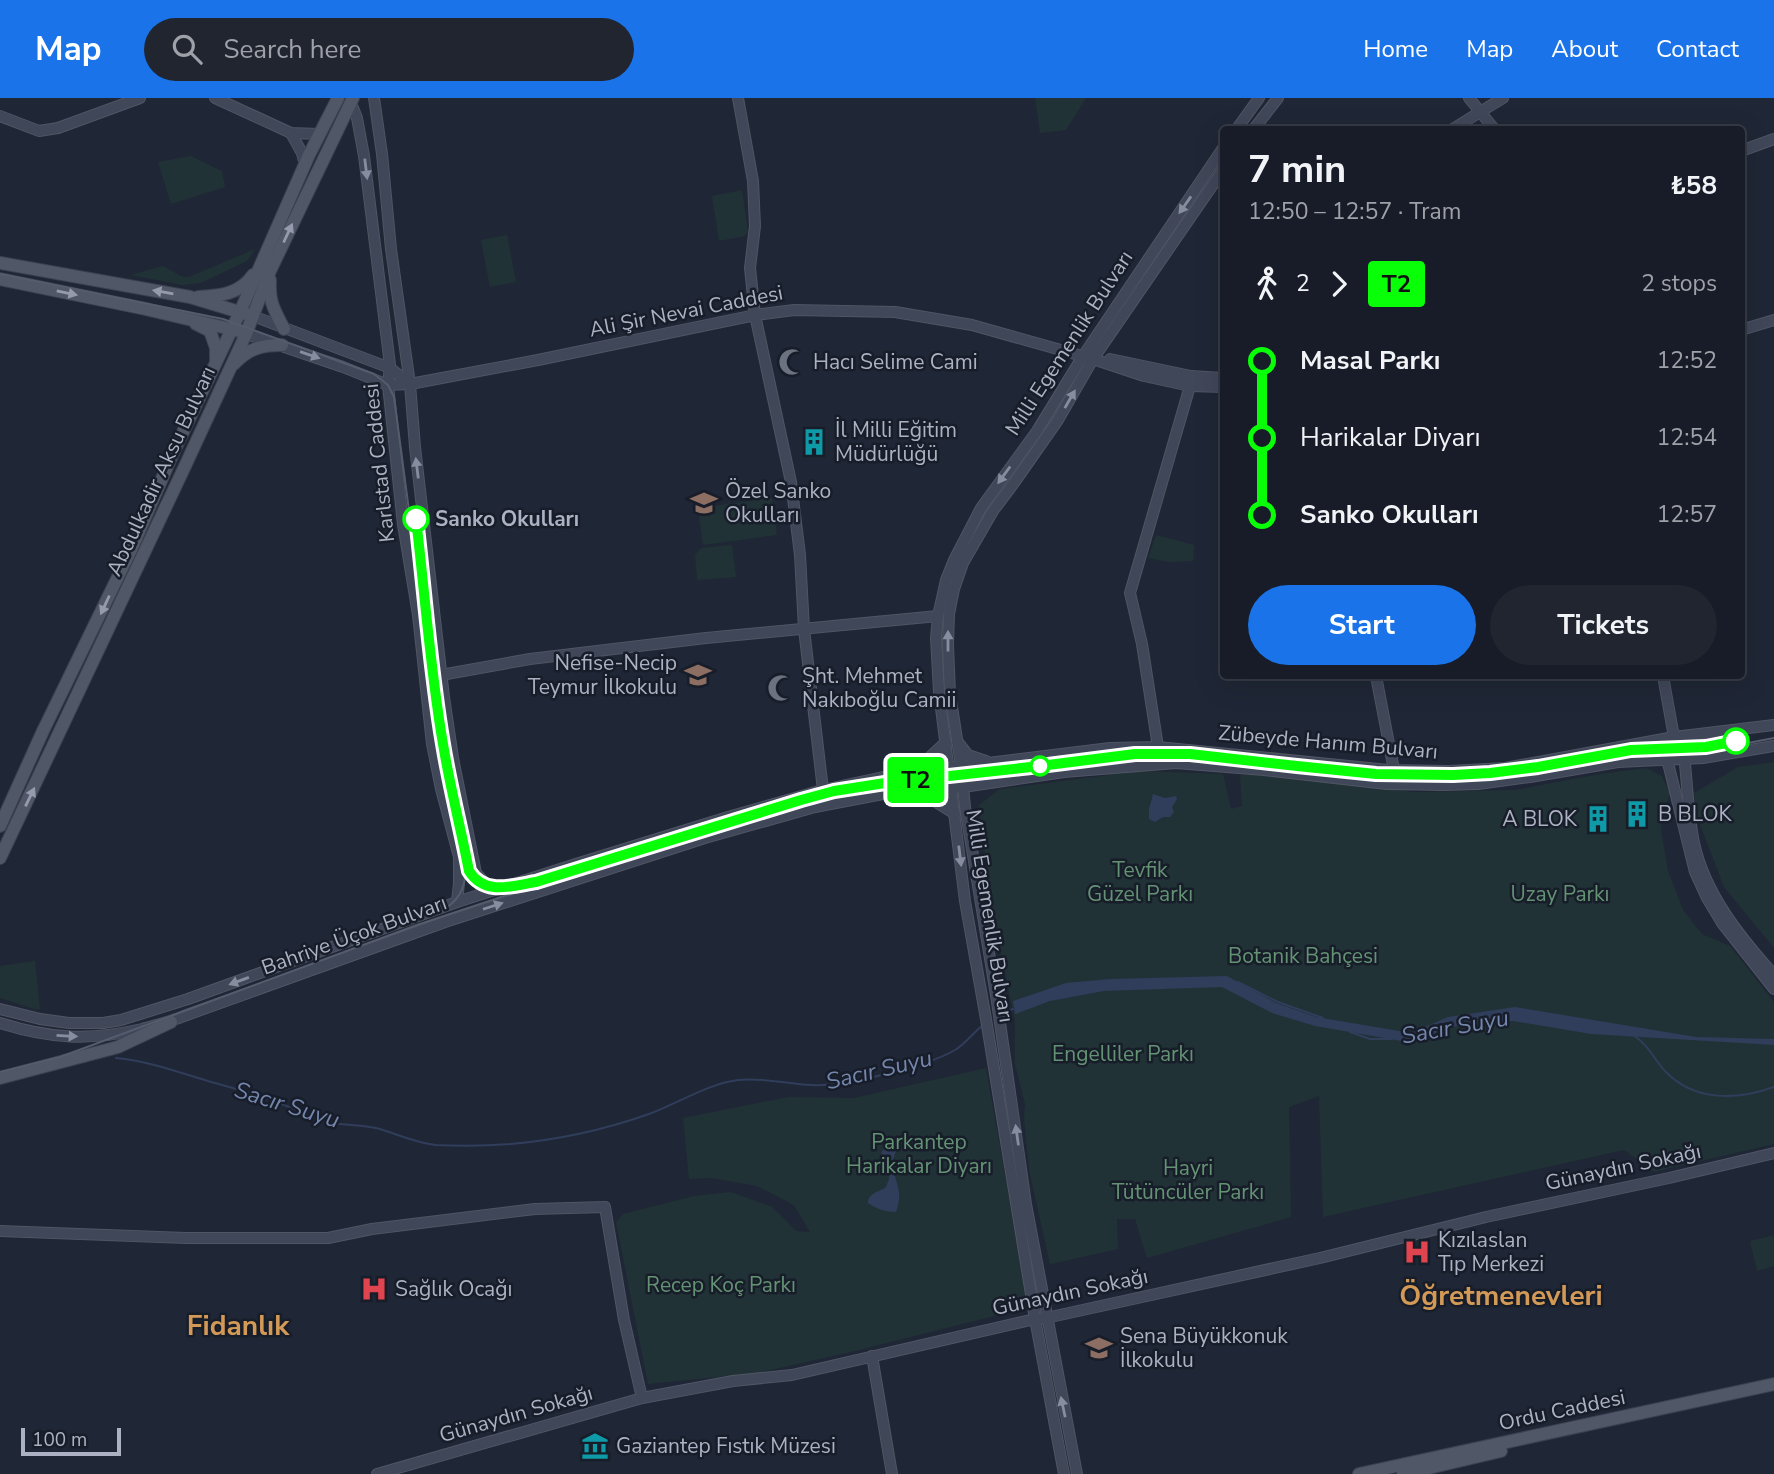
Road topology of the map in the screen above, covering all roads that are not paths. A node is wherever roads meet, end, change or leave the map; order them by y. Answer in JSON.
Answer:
{"nodes":[{"id":1,"x":140,"y":98,"type":"edge"},
{"id":2,"x":215,"y":98,"type":"edge"},
{"id":3,"x":338,"y":98,"type":"edge"},
{"id":4,"x":374,"y":98,"type":"edge"},
{"id":5,"x":738,"y":98,"type":"edge"},
{"id":6,"x":1259,"y":98,"type":"edge"},
{"id":7,"x":1279,"y":98,"type":"edge"},
{"id":8,"x":1469,"y":98,"type":"edge"},
{"id":9,"x":1503,"y":98,"type":"edge"},
{"id":10,"x":352,"y":100,"type":"edge"},
{"id":11,"x":1480,"y":111,"type":"junction"},
{"id":12,"x":0,"y":116,"type":"edge"},
{"id":13,"x":1239,"y":126,"type":"edge"},
{"id":14,"x":1256,"y":126,"type":"edge"},
{"id":15,"x":1457,"y":126,"type":"edge"},
{"id":16,"x":1492,"y":126,"type":"edge"},
{"id":17,"x":290,"y":133,"type":"junction"},
{"id":18,"x":319,"y":134,"type":"junction"},
{"id":19,"x":1774,"y":139,"type":"edge"},
{"id":20,"x":1745,"y":150,"type":"edge"},
{"id":21,"x":1220,"y":153,"type":"edge"},
{"id":22,"x":305,"y":165,"type":"junction"},
{"id":23,"x":1220,"y":174,"type":"edge"},
{"id":24,"x":0,"y":263,"type":"edge"},
{"id":25,"x":266,"y":267,"type":"junction"},
{"id":26,"x":0,"y":279,"type":"edge"},
{"id":27,"x":190,"y":297,"type":"junction"},
{"id":28,"x":246,"y":314,"type":"junction"},
{"id":29,"x":755,"y":315,"type":"junction"},
{"id":30,"x":180,"y":317,"type":"junction"},
{"id":31,"x":1774,"y":320,"type":"edge"},
{"id":32,"x":232,"y":329,"type":"junction"},
{"id":33,"x":284,"y":329,"type":"junction"},
{"id":34,"x":1745,"y":329,"type":"edge"},
{"id":35,"x":246,"y":334,"type":"junction"},
{"id":36,"x":282,"y":345,"type":"junction"},
{"id":37,"x":1088,"y":357,"type":"junction"},
{"id":38,"x":215,"y":364,"type":"junction"},
{"id":39,"x":390,"y":368,"type":"junction"},
{"id":40,"x":228,"y":372,"type":"junction"},
{"id":41,"x":1220,"y":378,"type":"edge"},
{"id":42,"x":1190,"y":381,"type":"junction"},
{"id":43,"x":410,"y":384,"type":"junction"},
{"id":44,"x":388,"y":385,"type":"junction"},
{"id":45,"x":1220,"y":386,"type":"edge"},
{"id":46,"x":938,"y":616,"type":"junction"},
{"id":47,"x":804,"y":629,"type":"junction"},
{"id":48,"x":441,"y":675,"type":"junction"},
{"id":49,"x":1377,"y":679,"type":"edge"},
{"id":50,"x":1664,"y":679,"type":"edge"},
{"id":51,"x":1774,"y":725,"type":"edge"},
{"id":52,"x":1674,"y":737,"type":"junction"},
{"id":53,"x":951,"y":741,"type":"junction"},
{"id":54,"x":1774,"y":746,"type":"edge"},
{"id":55,"x":1158,"y":747,"type":"junction"},
{"id":56,"x":1703,"y":758,"type":"junction"},
{"id":57,"x":1667,"y":759,"type":"junction"},
{"id":58,"x":1684,"y":759,"type":"junction"},
{"id":59,"x":1643,"y":760,"type":"junction"},
{"id":60,"x":989,"y":762,"type":"junction"},
{"id":61,"x":955,"y":766,"type":"junction"},
{"id":62,"x":1394,"y":770,"type":"junction"},
{"id":63,"x":915,"y":771,"type":"junction"},
{"id":64,"x":1671,"y":776,"type":"junction"},
{"id":65,"x":1685,"y":776,"type":"junction"},
{"id":66,"x":978,"y":784,"type":"junction"},
{"id":67,"x":958,"y":788,"type":"junction"},
{"id":68,"x":823,"y":790,"type":"junction"},
{"id":69,"x":918,"y":791,"type":"junction"},
{"id":70,"x":960,"y":810,"type":"junction"},
{"id":71,"x":0,"y":826,"type":"edge"},
{"id":72,"x":0,"y":858,"type":"edge"},
{"id":73,"x":496,"y":889,"type":"junction"},
{"id":74,"x":457,"y":902,"type":"junction"},
{"id":75,"x":1774,"y":975,"type":"edge"},
{"id":76,"x":1774,"y":989,"type":"edge"},
{"id":77,"x":0,"y":1009,"type":"edge"},
{"id":78,"x":172,"y":1022,"type":"junction"},
{"id":79,"x":0,"y":1023,"type":"edge"},
{"id":80,"x":0,"y":1078,"type":"edge"},
{"id":81,"x":1774,"y":1153,"type":"edge"},
{"id":82,"x":0,"y":1231,"type":"edge"},
{"id":83,"x":1041,"y":1319,"type":"junction"},
{"id":84,"x":872,"y":1356,"type":"junction"},
{"id":85,"x":1774,"y":1386,"type":"edge"},
{"id":86,"x":642,"y":1398,"type":"junction"},
{"id":87,"x":377,"y":1474,"type":"edge"},
{"id":88,"x":892,"y":1474,"type":"edge"},
{"id":89,"x":1064,"y":1474,"type":"edge"},
{"id":90,"x":1077,"y":1474,"type":"edge"},
{"id":91,"x":1359,"y":1474,"type":"edge"},
{"id":92,"x":1403,"y":1474,"type":"edge"}],
"edges":[{"from":1,"to":12,"type":"street"},
{"from":2,"to":17,"type":"street"},
{"from":3,"to":18,"type":"main road","name":"Abdulkadir Aksu Bulvarı"},
{"from":4,"to":43,"type":"street","name":"Karlstad Caddesi"},
{"from":5,"to":29,"type":"street"},
{"from":6,"to":13,"type":"street"},
{"from":7,"to":14,"type":"street"},
{"from":8,"to":11,"type":"street"},
{"from":9,"to":11,"type":"street"},
{"from":25,"to":10,"type":"main road","name":"Abdulkadir Aksu Bulvarı","one_way":true},
{"from":10,"to":39,"type":"street","name":"Karlstad Caddesi","one_way":true},
{"from":11,"to":15,"type":"street"},
{"from":11,"to":16,"type":"street"},
{"from":17,"to":18,"type":"street"},
{"from":17,"to":22,"type":"street"},
{"from":18,"to":22,"type":"main road","name":"Abdulkadir Aksu Bulvarı"},
{"from":19,"to":20,"type":"street"},
{"from":21,"to":37,"type":"street","name":"Milli Egemenlik Bulvarı","one_way":true},
{"from":22,"to":25,"type":"main road","name":"Abdulkadir Aksu Bulvarı"},
{"from":23,"to":37,"type":"street","name":"Milli Egemenlik Bulvarı"},
{"from":27,"to":24,"type":"main road","one_way":true},
{"from":25,"to":27,"type":"main road"},
{"from":25,"to":28,"type":"main road","name":"Abdulkadir Aksu Bulvarı"},
{"from":25,"to":33,"type":"main road"},
{"from":26,"to":30,"type":"main road","one_way":true},
{"from":27,"to":28,"type":"main road"},
{"from":28,"to":32,"type":"main road","name":"Abdulkadir Aksu Bulvarı"},
{"from":28,"to":33,"type":"street"},
{"from":28,"to":35,"type":"main road","name":"Abdulkadir Aksu Bulvarı"},
{"from":29,"to":37,"type":"street","name":"Ali Şir Nevai Caddesi"},
{"from":29,"to":43,"type":"street","name":"Ali Şir Nevai Caddesi"},
{"from":29,"to":47,"type":"street"},
{"from":30,"to":32,"type":"main road"},
{"from":30,"to":38,"type":"main road"},
{"from":31,"to":34,"type":"street"},
{"from":32,"to":35,"type":"main road"},
{"from":32,"to":38,"type":"main road","name":"Abdulkadir Aksu Bulvarı"},
{"from":33,"to":39,"type":"street"},
{"from":35,"to":36,"type":"street"},
{"from":35,"to":40,"type":"main road","name":"Abdulkadir Aksu Bulvarı"},
{"from":36,"to":40,"type":"main road"},
{"from":36,"to":44,"type":"street","one_way":true},
{"from":37,"to":42,"type":"street","name":"Ali Şir Nevai Caddesi"},
{"from":37,"to":46,"type":"street","name":"Milli Egemenlik Bulvarı","one_way":true},
{"from":53,"to":37,"type":"street","name":"Milli Egemenlik Bulvarı","one_way":true},
{"from":38,"to":71,"type":"main road","name":"Abdulkadir Aksu Bulvarı","one_way":true},
{"from":39,"to":43,"type":"street"},
{"from":39,"to":44,"type":"street","name":"Karlstad Caddesi"},
{"from":72,"to":40,"type":"main road","name":"Abdulkadir Aksu Bulvarı","one_way":true},
{"from":41,"to":42,"type":"street"},
{"from":42,"to":45,"type":"street"},
{"from":42,"to":55,"type":"street"},
{"from":43,"to":44,"type":"street","name":"Ali Şir Nevai Caddesi"},
{"from":48,"to":43,"type":"street","name":"Karlstad Caddesi","one_way":true},
{"from":44,"to":74,"type":"street","name":"Karlstad Caddesi"},
{"from":46,"to":47,"type":"street"},
{"from":46,"to":53,"type":"street","name":"Milli Egemenlik Bulvarı"},
{"from":47,"to":48,"type":"street"},
{"from":47,"to":68,"type":"street"},
{"from":48,"to":73,"type":"street","name":"Karlstad Caddesi"},
{"from":49,"to":62,"type":"street"},
{"from":50,"to":52,"type":"street"},
{"from":51,"to":52,"type":"street","name":"Zübeyde Hanım Bulvarı"},
{"from":52,"to":57,"type":"street"},
{"from":52,"to":58,"type":"street"},
{"from":52,"to":62,"type":"street","name":"Zübeyde Hanım Bulvarı"},
{"from":53,"to":60,"type":"street"},
{"from":53,"to":61,"type":"street","name":"Milli Egemenlik Bulvarı"},
{"from":53,"to":63,"type":"street"},
{"from":54,"to":56,"type":"street","name":"Zübeyde Hanım Bulvarı"},
{"from":55,"to":60,"type":"street","name":"Zübeyde Hanım Bulvarı"},
{"from":55,"to":62,"type":"street","name":"Zübeyde Hanım Bulvarı"},
{"from":56,"to":58,"type":"street","name":"Zübeyde Hanım Bulvarı"},
{"from":56,"to":65,"type":"street"},
{"from":57,"to":58,"type":"street","name":"Zübeyde Hanım Bulvarı"},
{"from":57,"to":59,"type":"street","name":"Zübeyde Hanım Bulvarı"},
{"from":57,"to":64,"type":"street"},
{"from":58,"to":65,"type":"street"},
{"from":59,"to":64,"type":"street"},
{"from":59,"to":66,"type":"street","name":"Zübeyde Hanım Bulvarı"},
{"from":60,"to":61,"type":"street","name":"Zübeyde Hanım Bulvarı"},
{"from":61,"to":63,"type":"street","name":"Bahriye Üçok Bulvarı"},
{"from":61,"to":67,"type":"street","name":"Milli Egemenlik Bulvarı"},
{"from":63,"to":68,"type":"street","name":"Bahriye Üçok Bulvarı"},
{"from":64,"to":76,"type":"street"},
{"from":65,"to":75,"type":"street"},
{"from":66,"to":67,"type":"street","name":"Zübeyde Hanım Bulvarı"},
{"from":66,"to":70,"type":"street"},
{"from":67,"to":69,"type":"street","name":"Bahriye Üçok Bulvarı"},
{"from":67,"to":70,"type":"street","name":"Milli Egemenlik Bulvarı"},
{"from":68,"to":73,"type":"street","name":"Bahriye Üçok Bulvarı"},
{"from":69,"to":70,"type":"street"},
{"from":78,"to":69,"type":"street","name":"Bahriye Üçok Bulvarı","one_way":true},
{"from":83,"to":70,"type":"street","name":"Milli Egemenlik Bulvarı","one_way":true},
{"from":70,"to":83,"type":"street","name":"Milli Egemenlik Bulvarı","one_way":true},
{"from":73,"to":74,"type":"street","name":"Bahriye Üçok Bulvarı"},
{"from":74,"to":77,"type":"street","name":"Bahriye Üçok Bulvarı","one_way":true},
{"from":79,"to":78,"type":"street","name":"Bahriye Üçok Bulvarı","one_way":true},
{"from":78,"to":80,"type":"main road"},
{"from":81,"to":83,"type":"street","name":"Günaydın Sokağı"},
{"from":82,"to":86,"type":"street"},
{"from":83,"to":84,"type":"street","name":"Günaydın Sokağı"},
{"from":83,"to":89,"type":"street","name":"Milli Egemenlik Bulvarı"},
{"from":90,"to":83,"type":"street","name":"Milli Egemenlik Bulvarı","one_way":true},
{"from":84,"to":86,"type":"street","name":"Günaydın Sokağı"},
{"from":84,"to":88,"type":"street"},
{"from":85,"to":91,"type":"main road","name":"Ordu Caddesi"},
{"from":85,"to":92,"type":"main road","name":"Ordu Caddesi"},
{"from":86,"to":87,"type":"street","name":"Günaydın Sokağı"}]}
